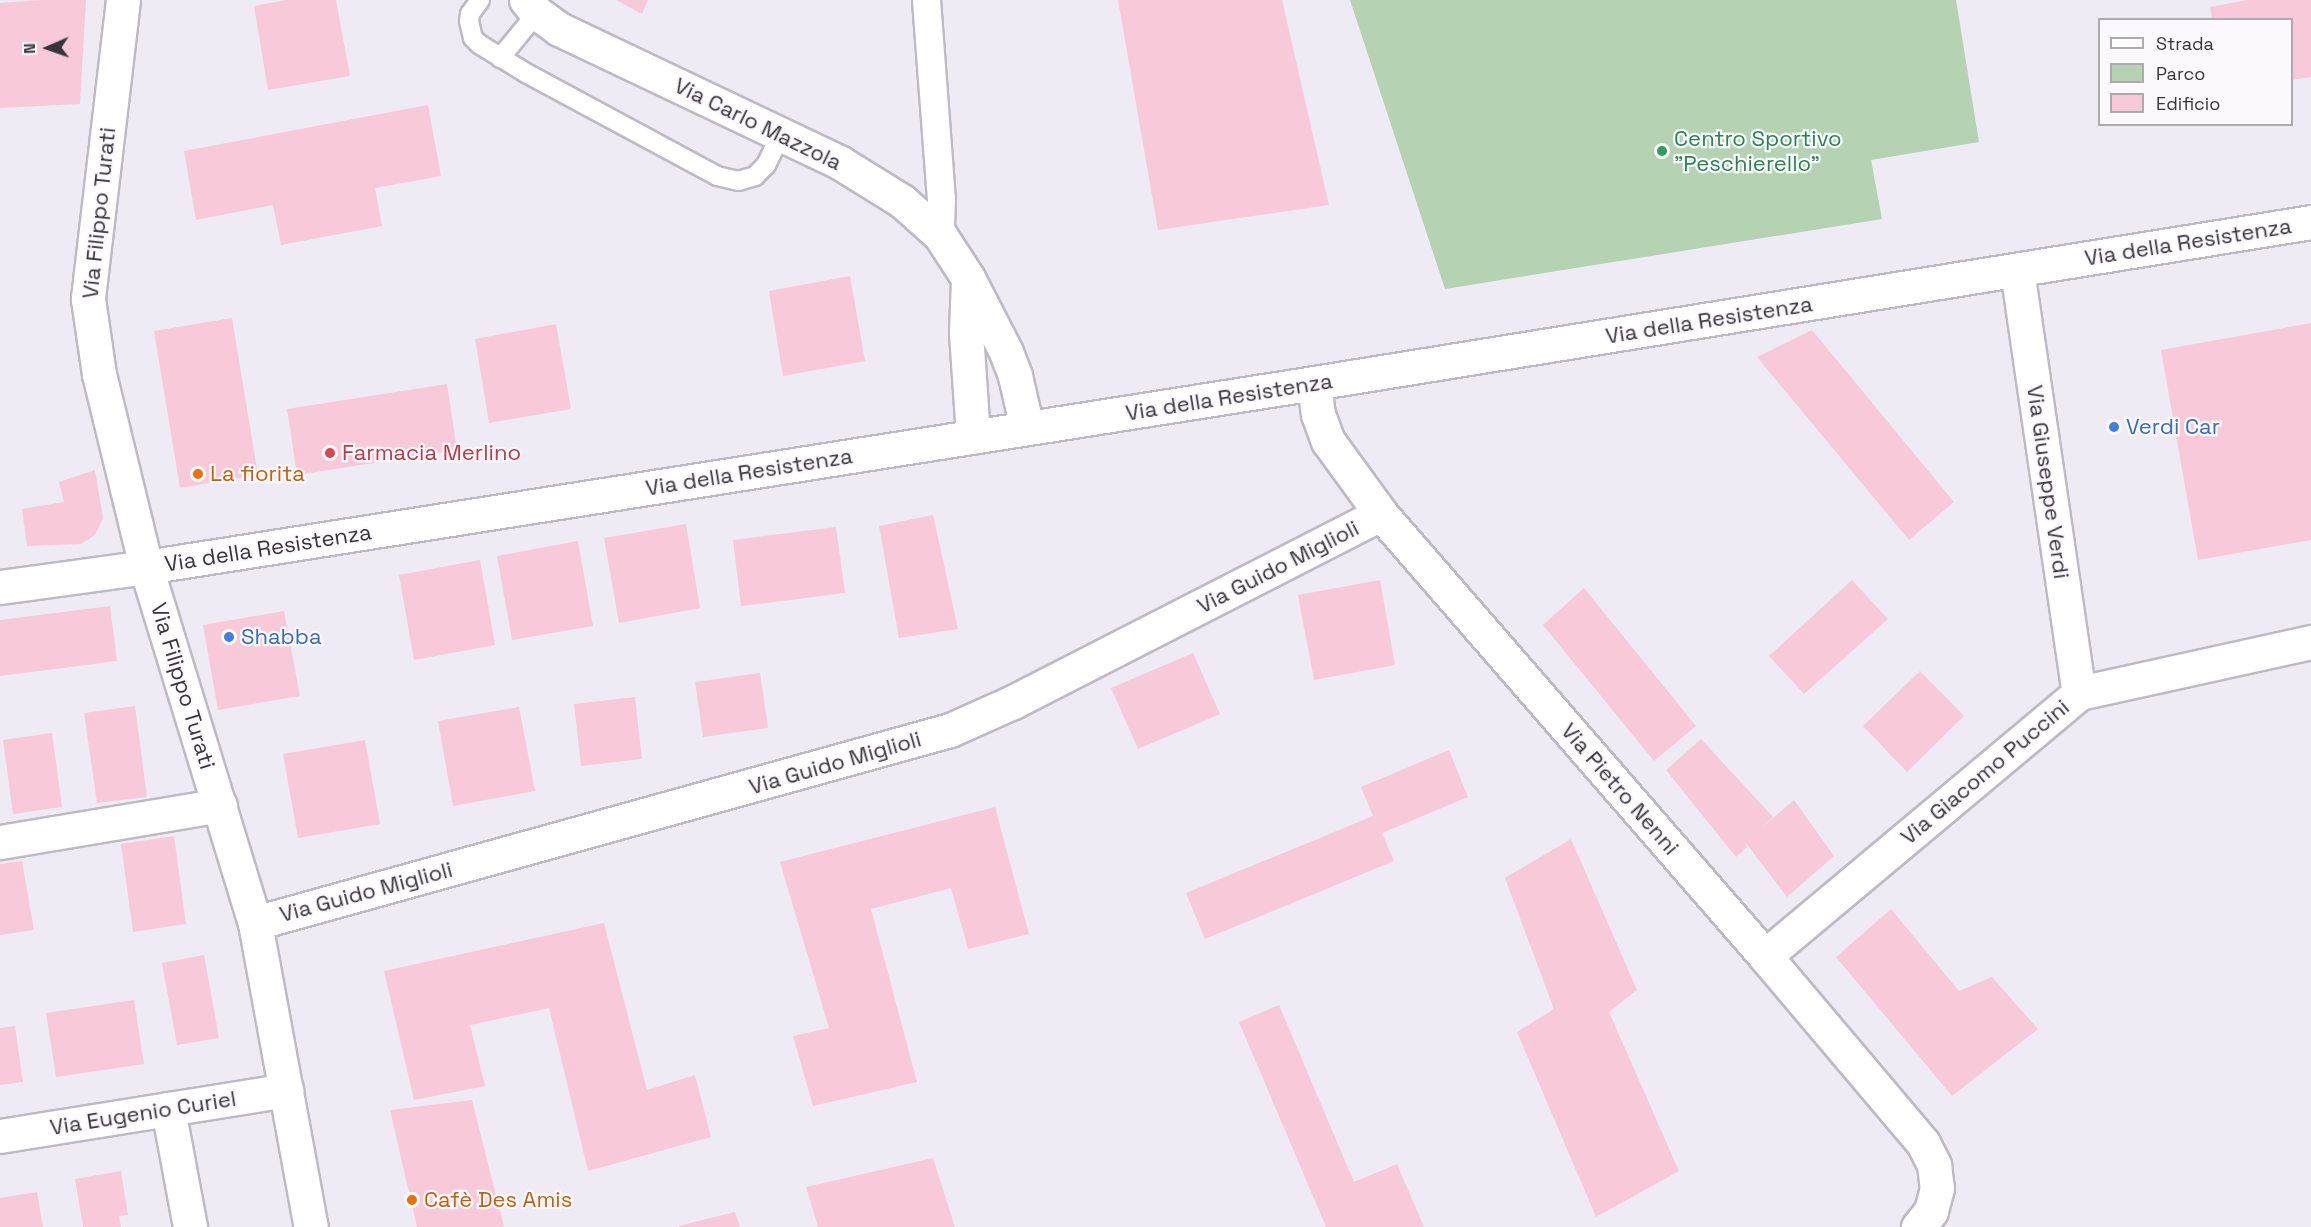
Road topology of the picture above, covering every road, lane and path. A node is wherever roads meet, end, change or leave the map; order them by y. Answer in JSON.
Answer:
{"nodes":[{"id":1,"x":123,"y":0,"type":"edge"},
{"id":2,"x":480,"y":0,"type":"edge"},
{"id":3,"x":926,"y":0,"type":"edge"},
{"id":4,"x":531,"y":7,"type":"edge"},
{"id":5,"x":501,"y":58,"type":"junction"},
{"id":6,"x":781,"y":134,"type":"junction"},
{"id":7,"x":2311,"y":222,"type":"edge"},
{"id":8,"x":939,"y":234,"type":"junction"},
{"id":9,"x":2017,"y":270,"type":"junction"},
{"id":10,"x":968,"y":278,"type":"junction"},
{"id":11,"x":1314,"y":383,"type":"junction"},
{"id":12,"x":1027,"y":428,"type":"junction"},
{"id":13,"x":973,"y":437,"type":"junction"},
{"id":14,"x":1381,"y":514,"type":"junction"},
{"id":15,"x":146,"y":567,"type":"junction"},
{"id":16,"x":0,"y":587,"type":"edge"},
{"id":17,"x":2311,"y":642,"type":"edge"},
{"id":18,"x":2079,"y":693,"type":"junction"},
{"id":19,"x":220,"y":805,"type":"junction"},
{"id":20,"x":0,"y":842,"type":"edge"},
{"id":21,"x":255,"y":923,"type":"junction"},
{"id":22,"x":1765,"y":956,"type":"junction"},
{"id":23,"x":286,"y":1090,"type":"junction"},
{"id":24,"x":168,"y":1109,"type":"junction"},
{"id":25,"x":0,"y":1136,"type":"edge"},
{"id":26,"x":190,"y":1227,"type":"edge"},
{"id":27,"x":311,"y":1227,"type":"edge"},
{"id":28,"x":1918,"y":1227,"type":"edge"}],
"edges":[{"from":1,"to":15,"type":"street","name":"Via Filippo Turati"},
{"from":2,"to":5,"type":"lane"},
{"from":3,"to":8,"type":"street"},
{"from":4,"to":5,"type":"lane"},
{"from":4,"to":6,"type":"street","name":"Via Carlo Mazzola"},
{"from":5,"to":6,"type":"lane"},
{"from":6,"to":8,"type":"street","name":"Via Carlo Mazzola"},
{"from":7,"to":9,"type":"street","name":"Via della Resistenza"},
{"from":8,"to":10,"type":"street","name":"Via Carlo Mazzola"},
{"from":9,"to":11,"type":"street","name":"Via della Resistenza"},
{"from":9,"to":18,"type":"street","name":"Via Giuseppe Verdi"},
{"from":10,"to":12,"type":"street","name":"Via Carlo Mazzola"},
{"from":10,"to":13,"type":"street"},
{"from":11,"to":12,"type":"street","name":"Via della Resistenza"},
{"from":11,"to":14,"type":"street","name":"Via Pietro Nenni"},
{"from":12,"to":13,"type":"street","name":"Via della Resistenza"},
{"from":13,"to":15,"type":"street","name":"Via della Resistenza"},
{"from":14,"to":21,"type":"street","name":"Via Guido Miglioli"},
{"from":14,"to":22,"type":"street","name":"Via Pietro Nenni"},
{"from":15,"to":16,"type":"street","name":"Via della Resistenza"},
{"from":15,"to":19,"type":"street","name":"Via Filippo Turati"},
{"from":17,"to":18,"type":"street","name":"Via Giacomo Puccini"},
{"from":18,"to":22,"type":"street","name":"Via Giacomo Puccini"},
{"from":19,"to":20,"type":"street"},
{"from":19,"to":21,"type":"street","name":"Via Filippo Turati"},
{"from":21,"to":23,"type":"street","name":"Via Filippo Turati"},
{"from":22,"to":28,"type":"street","name":"Via Pietro Nenni"},
{"from":23,"to":24,"type":"street","name":"Via Eugenio Curiel"},
{"from":23,"to":27,"type":"street","name":"Via Filippo Turati"},
{"from":24,"to":25,"type":"street","name":"Via Eugenio Curiel"},
{"from":24,"to":26,"type":"street"}]}
